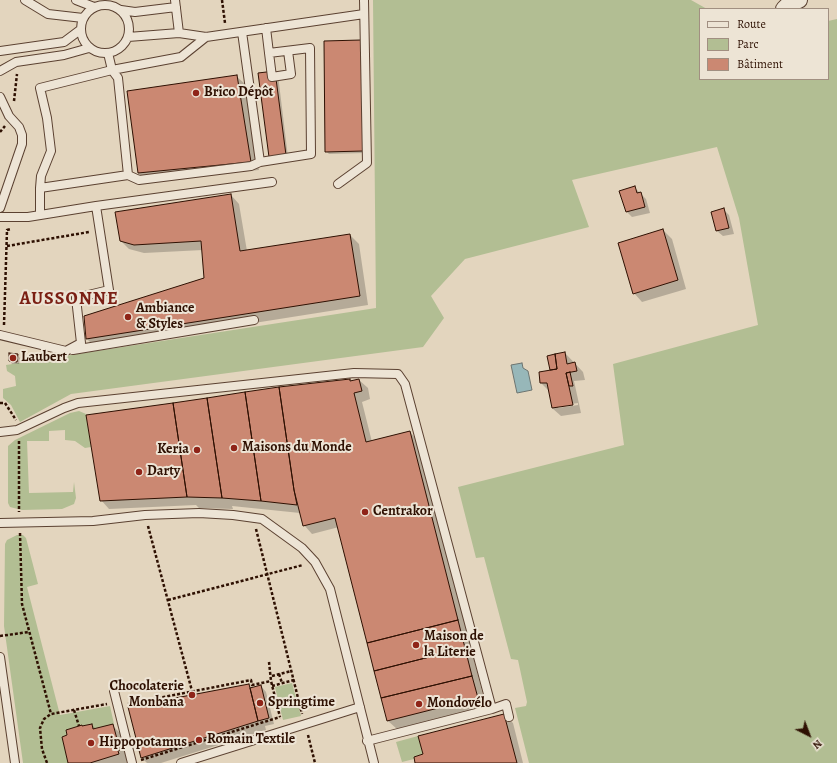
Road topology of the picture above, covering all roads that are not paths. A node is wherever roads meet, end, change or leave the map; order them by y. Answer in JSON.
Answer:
{"nodes":[{"id":1,"x":25,"y":0,"type":"edge"},
{"id":2,"x":76,"y":0,"type":"edge"},
{"id":3,"x":364,"y":0,"type":"edge"},
{"id":4,"x":799,"y":0,"type":"edge"},
{"id":5,"x":99,"y":4,"type":"edge"},
{"id":6,"x":175,"y":4,"type":"edge"},
{"id":7,"x":785,"y":8,"type":"edge"},
{"id":8,"x":121,"y":10,"type":"junction"},
{"id":9,"x":364,"y":14,"type":"junction"},
{"id":10,"x":83,"y":18,"type":"junction"},
{"id":11,"x":266,"y":28,"type":"junction"},
{"id":12,"x":80,"y":30,"type":"junction"},
{"id":13,"x":242,"y":32,"type":"junction"},
{"id":14,"x":180,"y":33,"type":"junction"},
{"id":15,"x":128,"y":37,"type":"junction"},
{"id":16,"x":206,"y":37,"type":"junction"},
{"id":17,"x":90,"y":48,"type":"junction"},
{"id":18,"x":0,"y":51,"type":"edge"},
{"id":19,"x":288,"y":51,"type":"junction"},
{"id":20,"x":108,"y":53,"type":"junction"},
{"id":21,"x":269,"y":53,"type":"junction"},
{"id":22,"x":112,"y":70,"type":"junction"},
{"id":23,"x":0,"y":71,"type":"edge"},
{"id":24,"x":0,"y":97,"type":"edge"},
{"id":25,"x":0,"y":115,"type":"edge"},
{"id":26,"x":9,"y":116,"type":"junction"},
{"id":27,"x":260,"y":162,"type":"junction"},
{"id":28,"x":128,"y":175,"type":"junction"},
{"id":29,"x":272,"y":182,"type":"dead end"},
{"id":30,"x":338,"y":184,"type":"dead end"},
{"id":31,"x":40,"y":188,"type":"junction"},
{"id":32,"x":96,"y":206,"type":"junction"},
{"id":33,"x":0,"y":208,"type":"edge"},
{"id":34,"x":40,"y":215,"type":"junction"},
{"id":35,"x":0,"y":217,"type":"edge"},
{"id":36,"x":254,"y":320,"type":"dead end"},
{"id":37,"x":2,"y":335,"type":"edge"},
{"id":38,"x":66,"y":351,"type":"junction"},
{"id":39,"x":0,"y":432,"type":"edge"},
{"id":40,"x":0,"y":523,"type":"edge"},
{"id":41,"x":0,"y":657,"type":"edge"},
{"id":42,"x":114,"y":691,"type":"dead end"},
{"id":43,"x":360,"y":707,"type":"junction"},
{"id":44,"x":492,"y":708,"type":"junction"},
{"id":45,"x":509,"y":717,"type":"dead end"},
{"id":46,"x":367,"y":741,"type":"junction"},
{"id":47,"x":15,"y":763,"type":"edge"},
{"id":48,"x":132,"y":763,"type":"edge"},
{"id":49,"x":181,"y":763,"type":"edge"},
{"id":50,"x":374,"y":763,"type":"edge"}],
"edges":[{"from":1,"to":10,"type":"lane"},
{"from":2,"to":5,"type":"lane"},
{"from":3,"to":9,"type":"lane"},
{"from":4,"to":7,"type":"street"},
{"from":5,"to":8,"type":"lane"},
{"from":5,"to":10,"type":"lane"},
{"from":6,"to":8,"type":"lane"},
{"from":6,"to":14,"type":"lane"},
{"from":8,"to":15,"type":"lane"},
{"from":9,"to":11,"type":"lane"},
{"from":9,"to":30,"type":"lane"},
{"from":10,"to":12,"type":"lane"},
{"from":11,"to":13,"type":"lane"},
{"from":11,"to":21,"type":"lane"},
{"from":12,"to":17,"type":"lane"},
{"from":12,"to":18,"type":"lane"},
{"from":13,"to":16,"type":"lane"},
{"from":13,"to":27,"type":"lane"},
{"from":14,"to":15,"type":"lane"},
{"from":14,"to":16,"type":"lane"},
{"from":15,"to":20,"type":"lane"},
{"from":16,"to":22,"type":"lane"},
{"from":17,"to":20,"type":"lane"},
{"from":17,"to":23,"type":"lane"},
{"from":19,"to":21,"type":"lane"},
{"from":19,"to":21,"type":"lane"},
{"from":19,"to":27,"type":"lane"},
{"from":20,"to":22,"type":"lane"},
{"from":22,"to":28,"type":"lane"},
{"from":22,"to":31,"type":"lane"},
{"from":24,"to":26,"type":"lane"},
{"from":25,"to":26,"type":"lane"},
{"from":26,"to":33,"type":"lane"},
{"from":27,"to":28,"type":"lane"},
{"from":28,"to":31,"type":"lane"},
{"from":29,"to":32,"type":"lane"},
{"from":31,"to":34,"type":"lane"},
{"from":32,"to":34,"type":"lane"},
{"from":32,"to":38,"type":"lane"},
{"from":34,"to":35,"type":"lane"},
{"from":36,"to":38,"type":"lane"},
{"from":37,"to":38,"type":"lane"},
{"from":39,"to":44,"type":"lane"},
{"from":40,"to":43,"type":"lane"},
{"from":41,"to":47,"type":"lane"},
{"from":42,"to":48,"type":"lane"},
{"from":43,"to":46,"type":"lane"},
{"from":43,"to":49,"type":"lane"},
{"from":44,"to":45,"type":"lane"},
{"from":44,"to":46,"type":"lane"},
{"from":46,"to":50,"type":"lane"}]}
